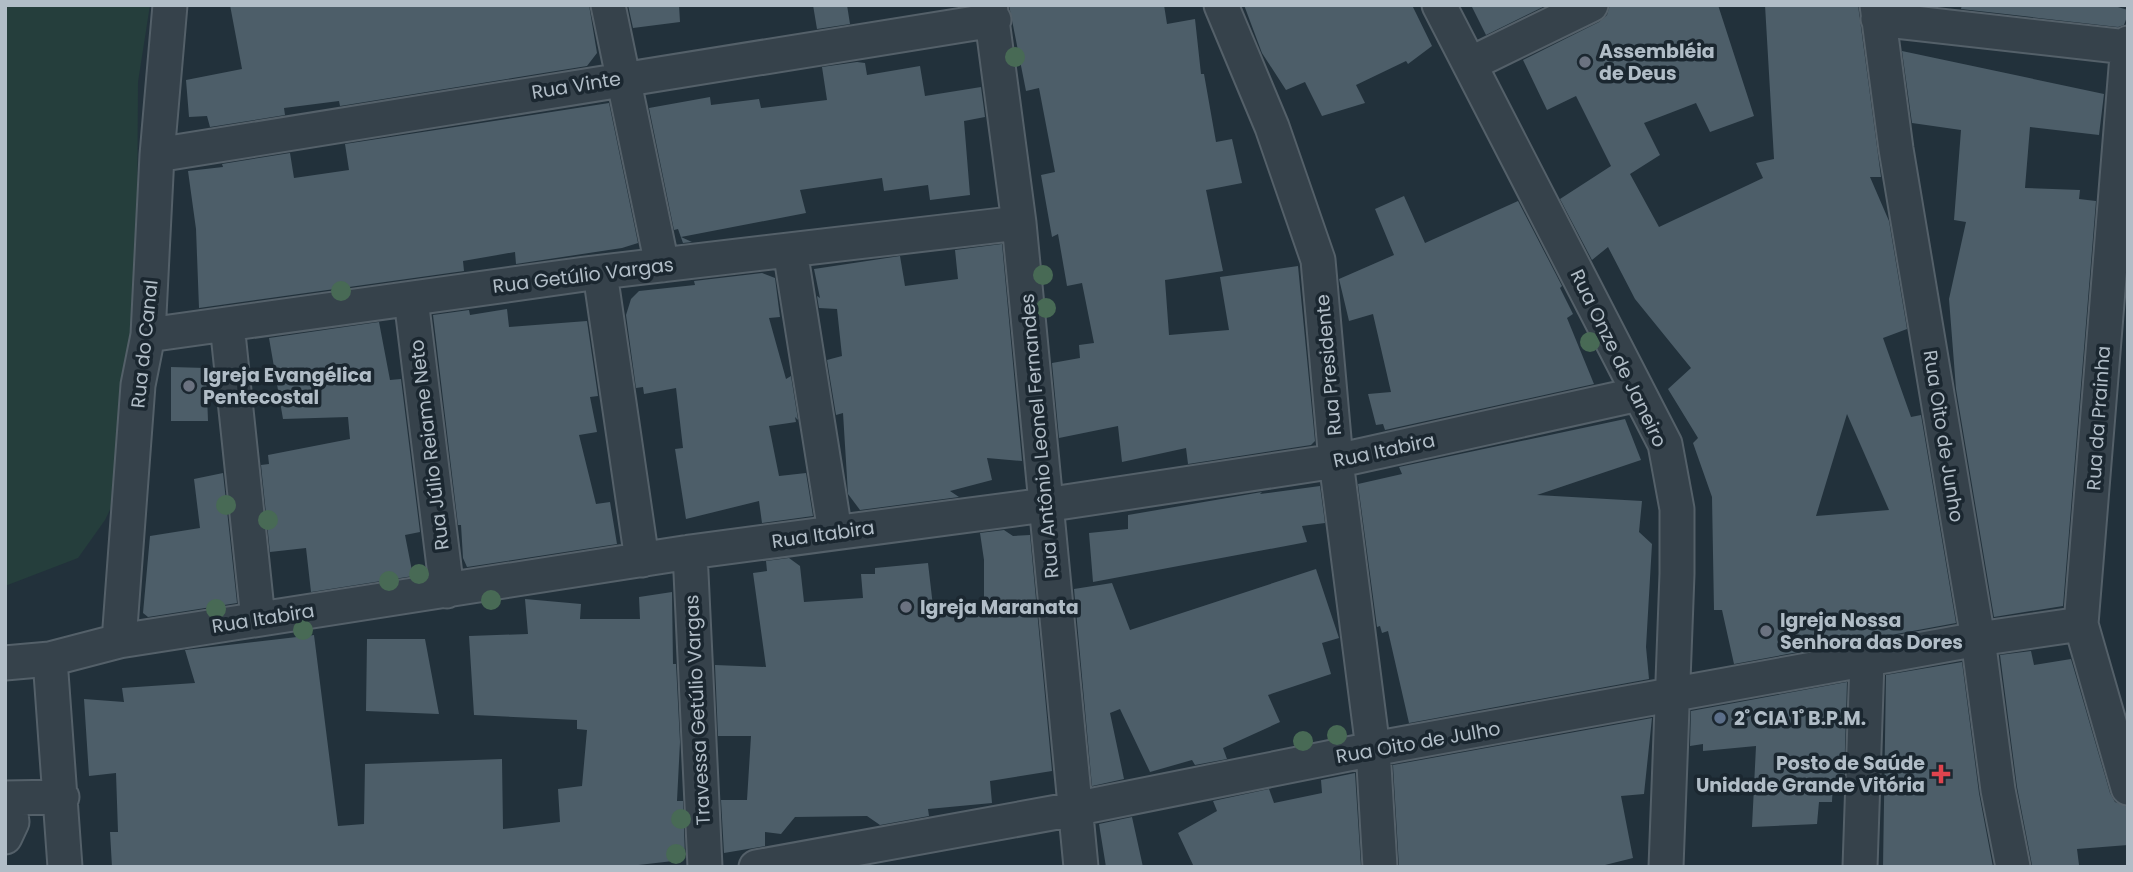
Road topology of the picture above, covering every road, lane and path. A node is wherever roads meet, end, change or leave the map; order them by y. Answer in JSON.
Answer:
{"nodes":[{"id":1,"x":170,"y":5,"type":"edge"},
{"id":2,"x":608,"y":5,"type":"edge"},
{"id":3,"x":1221,"y":5,"type":"edge"},
{"id":4,"x":1439,"y":5,"type":"edge"},
{"id":5,"x":1591,"y":5,"type":"edge"},
{"id":6,"x":1877,"y":12,"type":"edge"},
{"id":7,"x":992,"y":13,"type":"edge"},
{"id":8,"x":2127,"y":45,"type":"edge"},
{"id":9,"x":1470,"y":64,"type":"junction"},
{"id":10,"x":622,"y":78,"type":"junction"},
{"id":11,"x":158,"y":155,"type":"junction"},
{"id":12,"x":1019,"y":223,"type":"junction"},
{"id":13,"x":790,"y":250,"type":"junction"},
{"id":14,"x":662,"y":265,"type":"junction"},
{"id":15,"x":600,"y":273,"type":"junction"},
{"id":16,"x":411,"y":299,"type":"junction"},
{"id":17,"x":227,"y":324,"type":"junction"},
{"id":18,"x":148,"y":335,"type":"junction"},
{"id":19,"x":1639,"y":394,"type":"junction"},
{"id":20,"x":1336,"y":461,"type":"junction"},
{"id":21,"x":1045,"y":506,"type":"junction"},
{"id":22,"x":835,"y":532,"type":"junction"},
{"id":23,"x":690,"y":552,"type":"junction"},
{"id":24,"x":642,"y":560,"type":"junction"},
{"id":25,"x":447,"y":591,"type":"junction"},
{"id":26,"x":258,"y":619,"type":"junction"},
{"id":27,"x":2081,"y":624,"type":"junction"},
{"id":28,"x":1978,"y":639,"type":"junction"},
{"id":29,"x":119,"y":641,"type":"junction"},
{"id":30,"x":50,"y":659,"type":"junction"},
{"id":31,"x":1867,"y":661,"type":"junction"},
{"id":32,"x":5,"y":663,"type":"edge"},
{"id":33,"x":1674,"y":696,"type":"junction"},
{"id":34,"x":1373,"y":749,"type":"junction"},
{"id":35,"x":2128,"y":788,"type":"edge"},
{"id":36,"x":62,"y":797,"type":"junction"},
{"id":37,"x":7,"y":799,"type":"edge"},
{"id":38,"x":1074,"y":809,"type":"junction"},
{"id":39,"x":5,"y":837,"type":"edge"},
{"id":40,"x":65,"y":867,"type":"edge"},
{"id":41,"x":705,"y":867,"type":"edge"},
{"id":42,"x":755,"y":867,"type":"edge"},
{"id":43,"x":1082,"y":867,"type":"edge"},
{"id":44,"x":1380,"y":867,"type":"edge"},
{"id":45,"x":1666,"y":867,"type":"edge"},
{"id":46,"x":1860,"y":867,"type":"edge"},
{"id":47,"x":2013,"y":867,"type":"edge"}],
"edges":[{"from":1,"to":11,"type":"street","name":"Rua do Canal"},
{"from":2,"to":10,"type":"street"},
{"from":3,"to":20,"type":"street","name":"Rua Presidente"},
{"from":4,"to":9,"type":"street","name":"Rua Onze de Janeiro"},
{"from":5,"to":9,"type":"street"},
{"from":6,"to":8,"type":"street"},
{"from":6,"to":28,"type":"street","name":"Rua Oito de Junho"},
{"from":7,"to":10,"type":"street","name":"Rua Vinte"},
{"from":7,"to":12,"type":"street","name":"Rua Antônio Leonel Fernandes"},
{"from":8,"to":27,"type":"street","name":"Rua da Prainha"},
{"from":9,"to":19,"type":"street","name":"Rua Onze de Janeiro"},
{"from":10,"to":11,"type":"street","name":"Rua Vinte"},
{"from":10,"to":14,"type":"street"},
{"from":11,"to":18,"type":"street","name":"Rua do Canal"},
{"from":12,"to":13,"type":"street","name":"Rua Getúlio Vargas"},
{"from":12,"to":21,"type":"street","name":"Rua Antônio Leonel Fernandes"},
{"from":13,"to":14,"type":"street","name":"Rua Getúlio Vargas"},
{"from":13,"to":22,"type":"street"},
{"from":14,"to":15,"type":"street","name":"Rua Getúlio Vargas"},
{"from":15,"to":16,"type":"street","name":"Rua Getúlio Vargas"},
{"from":15,"to":24,"type":"street"},
{"from":16,"to":17,"type":"street","name":"Rua Getúlio Vargas"},
{"from":16,"to":25,"type":"street","name":"Rua Júlio Reiame Neto"},
{"from":17,"to":18,"type":"street","name":"Rua Getúlio Vargas"},
{"from":17,"to":26,"type":"street"},
{"from":18,"to":29,"type":"street","name":"Rua do Canal"},
{"from":19,"to":20,"type":"street","name":"Rua Itabira"},
{"from":19,"to":33,"type":"street","name":"Rua Onze de Janeiro"},
{"from":20,"to":21,"type":"street","name":"Rua Itabira"},
{"from":20,"to":34,"type":"street","name":"Rua Presidente"},
{"from":21,"to":22,"type":"street","name":"Rua Itabira"},
{"from":21,"to":38,"type":"street","name":"Rua Antônio Leonel Fernandes"},
{"from":22,"to":23,"type":"street","name":"Rua Itabira"},
{"from":23,"to":24,"type":"street","name":"Rua Itabira"},
{"from":23,"to":41,"type":"street","name":"Travessa Getúlio Vargas"},
{"from":24,"to":25,"type":"street","name":"Rua Itabira"},
{"from":25,"to":26,"type":"street","name":"Rua Itabira"},
{"from":26,"to":29,"type":"street","name":"Rua Itabira"},
{"from":27,"to":28,"type":"street","name":"Rua Oito de Julho"},
{"from":27,"to":35,"type":"street","name":"Rua da Prainha"},
{"from":28,"to":31,"type":"street","name":"Rua Oito de Julho"},
{"from":28,"to":47,"type":"street","name":"Rua Oito de Junho"},
{"from":29,"to":30,"type":"street","name":"Rua Itabira"},
{"from":30,"to":32,"type":"street","name":"Rua Itabira"},
{"from":30,"to":36,"type":"street"},
{"from":31,"to":33,"type":"street","name":"Rua Oito de Julho"},
{"from":31,"to":46,"type":"street"},
{"from":33,"to":34,"type":"street","name":"Rua Oito de Julho"},
{"from":33,"to":45,"type":"street","name":"Rua Onze de Janeiro"},
{"from":34,"to":38,"type":"street","name":"Rua Oito de Julho"},
{"from":34,"to":44,"type":"street","name":"Rua Presidente"},
{"from":36,"to":37,"type":"street"},
{"from":36,"to":40,"type":"street"},
{"from":37,"to":39,"type":"street"},
{"from":38,"to":42,"type":"street","name":"Rua Oito de Julho"},
{"from":38,"to":43,"type":"street","name":"Rua Antônio Leonel Fernandes"}]}
